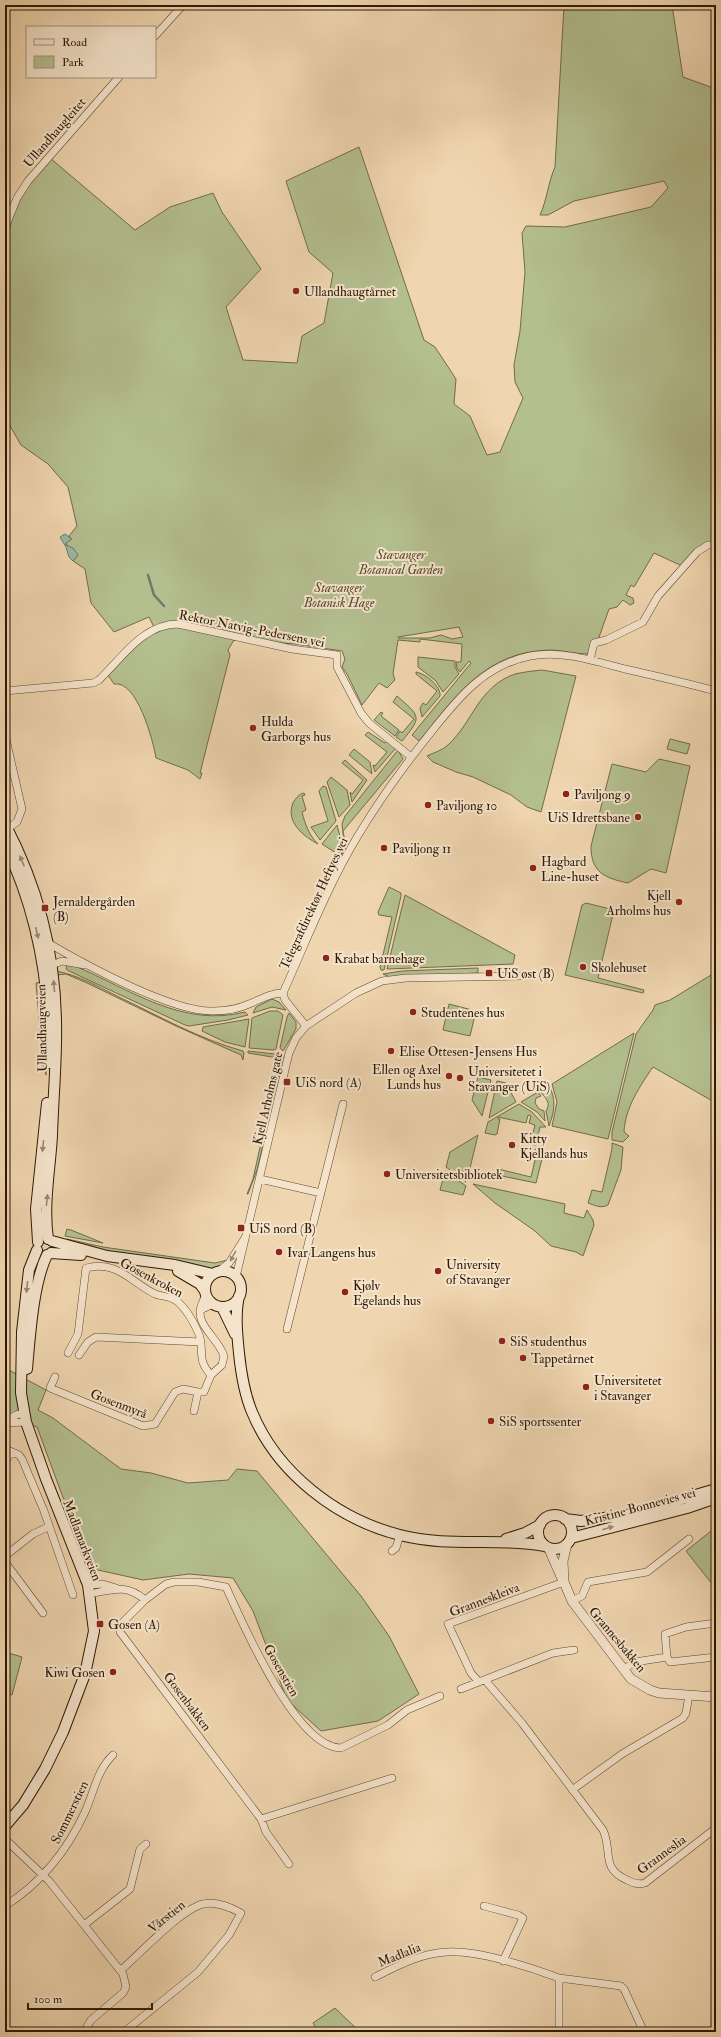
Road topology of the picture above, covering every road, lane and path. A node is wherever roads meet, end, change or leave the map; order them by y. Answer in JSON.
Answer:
{"nodes":[{"id":1,"x":183,"y":5,"type":"edge"},
{"id":2,"x":156,"y":35,"type":"edge"},
{"id":3,"x":118,"y":78,"type":"edge"},
{"id":4,"x":5,"y":228,"type":"edge"},
{"id":5,"x":716,"y":545,"type":"edge"},
{"id":6,"x":590,"y":660,"type":"junction"},
{"id":7,"x":5,"y":691,"type":"edge"},
{"id":8,"x":716,"y":691,"type":"edge"},
{"id":9,"x":5,"y":735,"type":"edge"},
{"id":10,"x":411,"y":757,"type":"junction"},
{"id":11,"x":6,"y":828,"type":"edge"},
{"id":12,"x":5,"y":844,"type":"edge"},
{"id":13,"x":48,"y":943,"type":"junction"},
{"id":14,"x":52,"y":965,"type":"junction"},
{"id":15,"x":91,"y":966,"type":"junction"},
{"id":16,"x":520,"y":976,"type":"dead end"},
{"id":17,"x":283,"y":993,"type":"junction"},
{"id":18,"x":306,"y":1026,"type":"junction"},
{"id":19,"x":343,"y":1104,"type":"dead end"},
{"id":20,"x":260,"y":1179,"type":"junction"},
{"id":21,"x":321,"y":1193,"type":"junction"},
{"id":22,"x":245,"y":1238,"type":"junction"},
{"id":23,"x":44,"y":1243,"type":"junction"},
{"id":24,"x":49,"y":1254,"type":"junction"},
{"id":25,"x":107,"y":1256,"type":"junction"},
{"id":26,"x":167,"y":1266,"type":"junction"},
{"id":27,"x":216,"y":1273,"type":"junction"},
{"id":28,"x":236,"y":1277,"type":"junction"},
{"id":29,"x":239,"y":1296,"type":"junction"},
{"id":30,"x":212,"y":1299,"type":"junction"},
{"id":31,"x":287,"y":1329,"type":"dead end"},
{"id":32,"x":238,"y":1341,"type":"junction"},
{"id":33,"x":200,"y":1342,"type":"junction"},
{"id":34,"x":68,"y":1353,"type":"dead end"},
{"id":35,"x":79,"y":1355,"type":"dead end"},
{"id":36,"x":211,"y":1375,"type":"junction"},
{"id":37,"x":55,"y":1377,"type":"dead end"},
{"id":38,"x":198,"y":1392,"type":"junction"},
{"id":39,"x":194,"y":1411,"type":"dead end"},
{"id":40,"x":26,"y":1418,"type":"junction"},
{"id":41,"x":5,"y":1423,"type":"edge"},
{"id":42,"x":8,"y":1451,"type":"edge"},
{"id":43,"x":5,"y":1461,"type":"edge"},
{"id":44,"x":716,"y":1489,"type":"edge"},
{"id":45,"x":716,"y":1498,"type":"edge"},
{"id":46,"x":565,"y":1519,"type":"junction"},
{"id":47,"x":540,"y":1525,"type":"junction"},
{"id":48,"x":48,"y":1527,"type":"junction"},
{"id":49,"x":400,"y":1535,"type":"junction"},
{"id":50,"x":690,"y":1539,"type":"dead end"},
{"id":51,"x":569,"y":1541,"type":"junction"},
{"id":52,"x":496,"y":1542,"type":"junction"},
{"id":53,"x":546,"y":1547,"type":"junction"},
{"id":54,"x":392,"y":1551,"type":"dead end"},
{"id":55,"x":5,"y":1556,"type":"edge"},
{"id":56,"x":5,"y":1562,"type":"edge"},
{"id":57,"x":652,"y":1569,"type":"junction"},
{"id":58,"x":654,"y":1577,"type":"dead end"},
{"id":59,"x":564,"y":1582,"type":"junction"},
{"id":60,"x":89,"y":1590,"type":"junction"},
{"id":61,"x":73,"y":1595,"type":"dead end"},
{"id":62,"x":145,"y":1600,"type":"junction"},
{"id":63,"x":572,"y":1601,"type":"junction"},
{"id":64,"x":43,"y":1613,"type":"dead end"},
{"id":65,"x":716,"y":1623,"type":"edge"},
{"id":66,"x":574,"y":1650,"type":"dead end"},
{"id":67,"x":667,"y":1657,"type":"junction"},
{"id":68,"x":716,"y":1657,"type":"edge"},
{"id":69,"x":624,"y":1669,"type":"junction"},
{"id":70,"x":481,"y":1680,"type":"junction"},
{"id":71,"x":461,"y":1689,"type":"dead end"},
{"id":72,"x":689,"y":1695,"type":"junction"},
{"id":73,"x":440,"y":1696,"type":"dead end"},
{"id":74,"x":716,"y":1697,"type":"edge"},
{"id":75,"x":113,"y":1755,"type":"dead end"},
{"id":76,"x":392,"y":1778,"type":"dead end"},
{"id":77,"x":572,"y":1790,"type":"junction"},
{"id":78,"x":588,"y":1811,"type":"joint"},
{"id":79,"x":261,"y":1819,"type":"junction"},
{"id":80,"x":5,"y":1826,"type":"edge"},
{"id":81,"x":716,"y":1828,"type":"edge"},
{"id":82,"x":5,"y":1839,"type":"edge"},
{"id":83,"x":146,"y":1844,"type":"dead end"},
{"id":84,"x":289,"y":1864,"type":"dead end"},
{"id":85,"x":42,"y":1875,"type":"junction"},
{"id":86,"x":5,"y":1906,"type":"edge"},
{"id":87,"x":484,"y":1906,"type":"dead end"},
{"id":88,"x":84,"y":1924,"type":"junction"},
{"id":89,"x":503,"y":1961,"type":"junction"},
{"id":90,"x":121,"y":1970,"type":"junction"},
{"id":91,"x":375,"y":1978,"type":"dead end"},
{"id":92,"x":559,"y":1978,"type":"junction"},
{"id":93,"x":84,"y":2032,"type":"edge"},
{"id":94,"x":124,"y":2032,"type":"edge"},
{"id":95,"x":559,"y":2032,"type":"edge"},
{"id":96,"x":644,"y":2032,"type":"edge"}],
"edges":[{"from":1,"to":2,"type":"street"},
{"from":3,"to":4,"type":"street","name":"Ullandhaugleitet"},
{"from":5,"to":6,"type":"street"},
{"from":6,"to":8,"type":"street","name":"Telegrafdirektør Heftyes vei"},
{"from":6,"to":10,"type":"street","name":"Telegrafdirektør Heftyes vei"},
{"from":7,"to":10,"type":"street","name":"Rektor Natvig-Pedersens vei"},
{"from":9,"to":11,"type":"street"},
{"from":10,"to":17,"type":"street","name":"Telegrafdirektør Heftyes vei"},
{"from":13,"to":11,"type":"main road","name":"Ullandhaugveien","one_way":true},
{"from":12,"to":23,"type":"main road","name":"Ullandhaugveien","one_way":true},
{"from":13,"to":14,"type":"main road","name":"Ullandhaugveien"},
{"from":13,"to":15,"type":"street"},
{"from":14,"to":15,"type":"street"},
{"from":23,"to":14,"type":"main road","name":"Ullandhaugveien","one_way":true},
{"from":15,"to":17,"type":"street"},
{"from":16,"to":18,"type":"street","name":"Kjell Arholms gate"},
{"from":17,"to":18,"type":"street"},
{"from":18,"to":20,"type":"street","name":"Kjell Arholms gate"},
{"from":19,"to":21,"type":"street"},
{"from":20,"to":21,"type":"street"},
{"from":20,"to":22,"type":"street","name":"Kjell Arholms gate"},
{"from":21,"to":31,"type":"street"},
{"from":22,"to":27,"type":"street","one_way":true},
{"from":22,"to":28,"type":"street","name":"Kjell Arholms gate"},
{"from":23,"to":24,"type":"main road","name":"Madlamarkveien"},
{"from":23,"to":24,"type":"main road"},
{"from":23,"to":25,"type":"main road"},
{"from":23,"to":40,"type":"main road","name":"Madlamarkveien","one_way":true},
{"from":24,"to":25,"type":"main road"},
{"from":24,"to":40,"type":"main road","name":"Madlamarkveien"},
{"from":25,"to":26,"type":"main road"},
{"from":26,"to":27,"type":"main road"},
{"from":26,"to":30,"type":"main road"},
{"from":27,"to":28,"type":"main road"},
{"from":27,"to":30,"type":"main road"},
{"from":28,"to":29,"type":"main road"},
{"from":29,"to":30,"type":"main road"},
{"from":29,"to":32,"type":"main road"},
{"from":30,"to":32,"type":"main road"},
{"from":30,"to":36,"type":"street"},
{"from":32,"to":49,"type":"main road"},
{"from":33,"to":34,"type":"street","name":"Gosenkroken"},
{"from":33,"to":35,"type":"street"},
{"from":33,"to":36,"type":"street","name":"Gosenkroken"},
{"from":36,"to":38,"type":"street"},
{"from":37,"to":38,"type":"street","name":"Gosenmyrå"},
{"from":38,"to":39,"type":"street"},
{"from":40,"to":41,"type":"street"},
{"from":40,"to":60,"type":"main road","name":"Madlamarkveien"},
{"from":42,"to":43,"type":"street"},
{"from":42,"to":48,"type":"street"},
{"from":44,"to":46,"type":"main road","name":"Kristine Bonnevies vei"},
{"from":51,"to":45,"type":"main road","name":"Kristine Bonnevies vei","one_way":true},
{"from":46,"to":47,"type":"main road"},
{"from":46,"to":51,"type":"main road"},
{"from":47,"to":52,"type":"main road"},
{"from":47,"to":53,"type":"main road"},
{"from":48,"to":55,"type":"street"},
{"from":48,"to":61,"type":"street"},
{"from":49,"to":52,"type":"main road"},
{"from":49,"to":54,"type":"street"},
{"from":50,"to":57,"type":"street"},
{"from":51,"to":53,"type":"main road"},
{"from":51,"to":59,"type":"street","name":"Grannesbakken"},
{"from":52,"to":53,"type":"main road"},
{"from":53,"to":59,"type":"street","name":"Grannesbakken"},
{"from":56,"to":64,"type":"street"},
{"from":57,"to":58,"type":"street"},
{"from":57,"to":63,"type":"street"},
{"from":59,"to":63,"type":"street","name":"Grannesbakken"},
{"from":59,"to":70,"type":"street","name":"Granneskleiva"},
{"from":60,"to":62,"type":"street"},
{"from":60,"to":80,"type":"main road","name":"Madlamarkveien"},
{"from":62,"to":73,"type":"street","name":"Gosenstien"},
{"from":62,"to":79,"type":"street","name":"Gosenbakken"},
{"from":63,"to":69,"type":"street","name":"Grannesbakken"},
{"from":65,"to":67,"type":"street"},
{"from":66,"to":70,"type":"street"},
{"from":67,"to":68,"type":"street"},
{"from":67,"to":69,"type":"street"},
{"from":69,"to":72,"type":"street","name":"Grannesbakken"},
{"from":70,"to":71,"type":"street"},
{"from":70,"to":77,"type":"street","name":"Granneskleiva"},
{"from":72,"to":74,"type":"street","name":"Grannesbakken"},
{"from":72,"to":77,"type":"street"},
{"from":75,"to":85,"type":"street","name":"Sommerstien"},
{"from":76,"to":79,"type":"street"},
{"from":77,"to":78,"type":"street","name":"Granneskleiva"},
{"from":78,"to":81,"type":"street","name":"Granneslia"},
{"from":79,"to":84,"type":"street","name":"Gosenbakken"},
{"from":82,"to":85,"type":"street"},
{"from":83,"to":88,"type":"street"},
{"from":85,"to":86,"type":"street","name":"Sommerstien"},
{"from":85,"to":88,"type":"street"},
{"from":87,"to":89,"type":"street"},
{"from":88,"to":90,"type":"street"},
{"from":89,"to":91,"type":"street","name":"Madlalia"},
{"from":89,"to":92,"type":"street","name":"Madlalia"},
{"from":90,"to":93,"type":"street"},
{"from":90,"to":94,"type":"street","name":"Vårstien"},
{"from":92,"to":95,"type":"street"},
{"from":92,"to":96,"type":"street","name":"Madlalia"}]}
